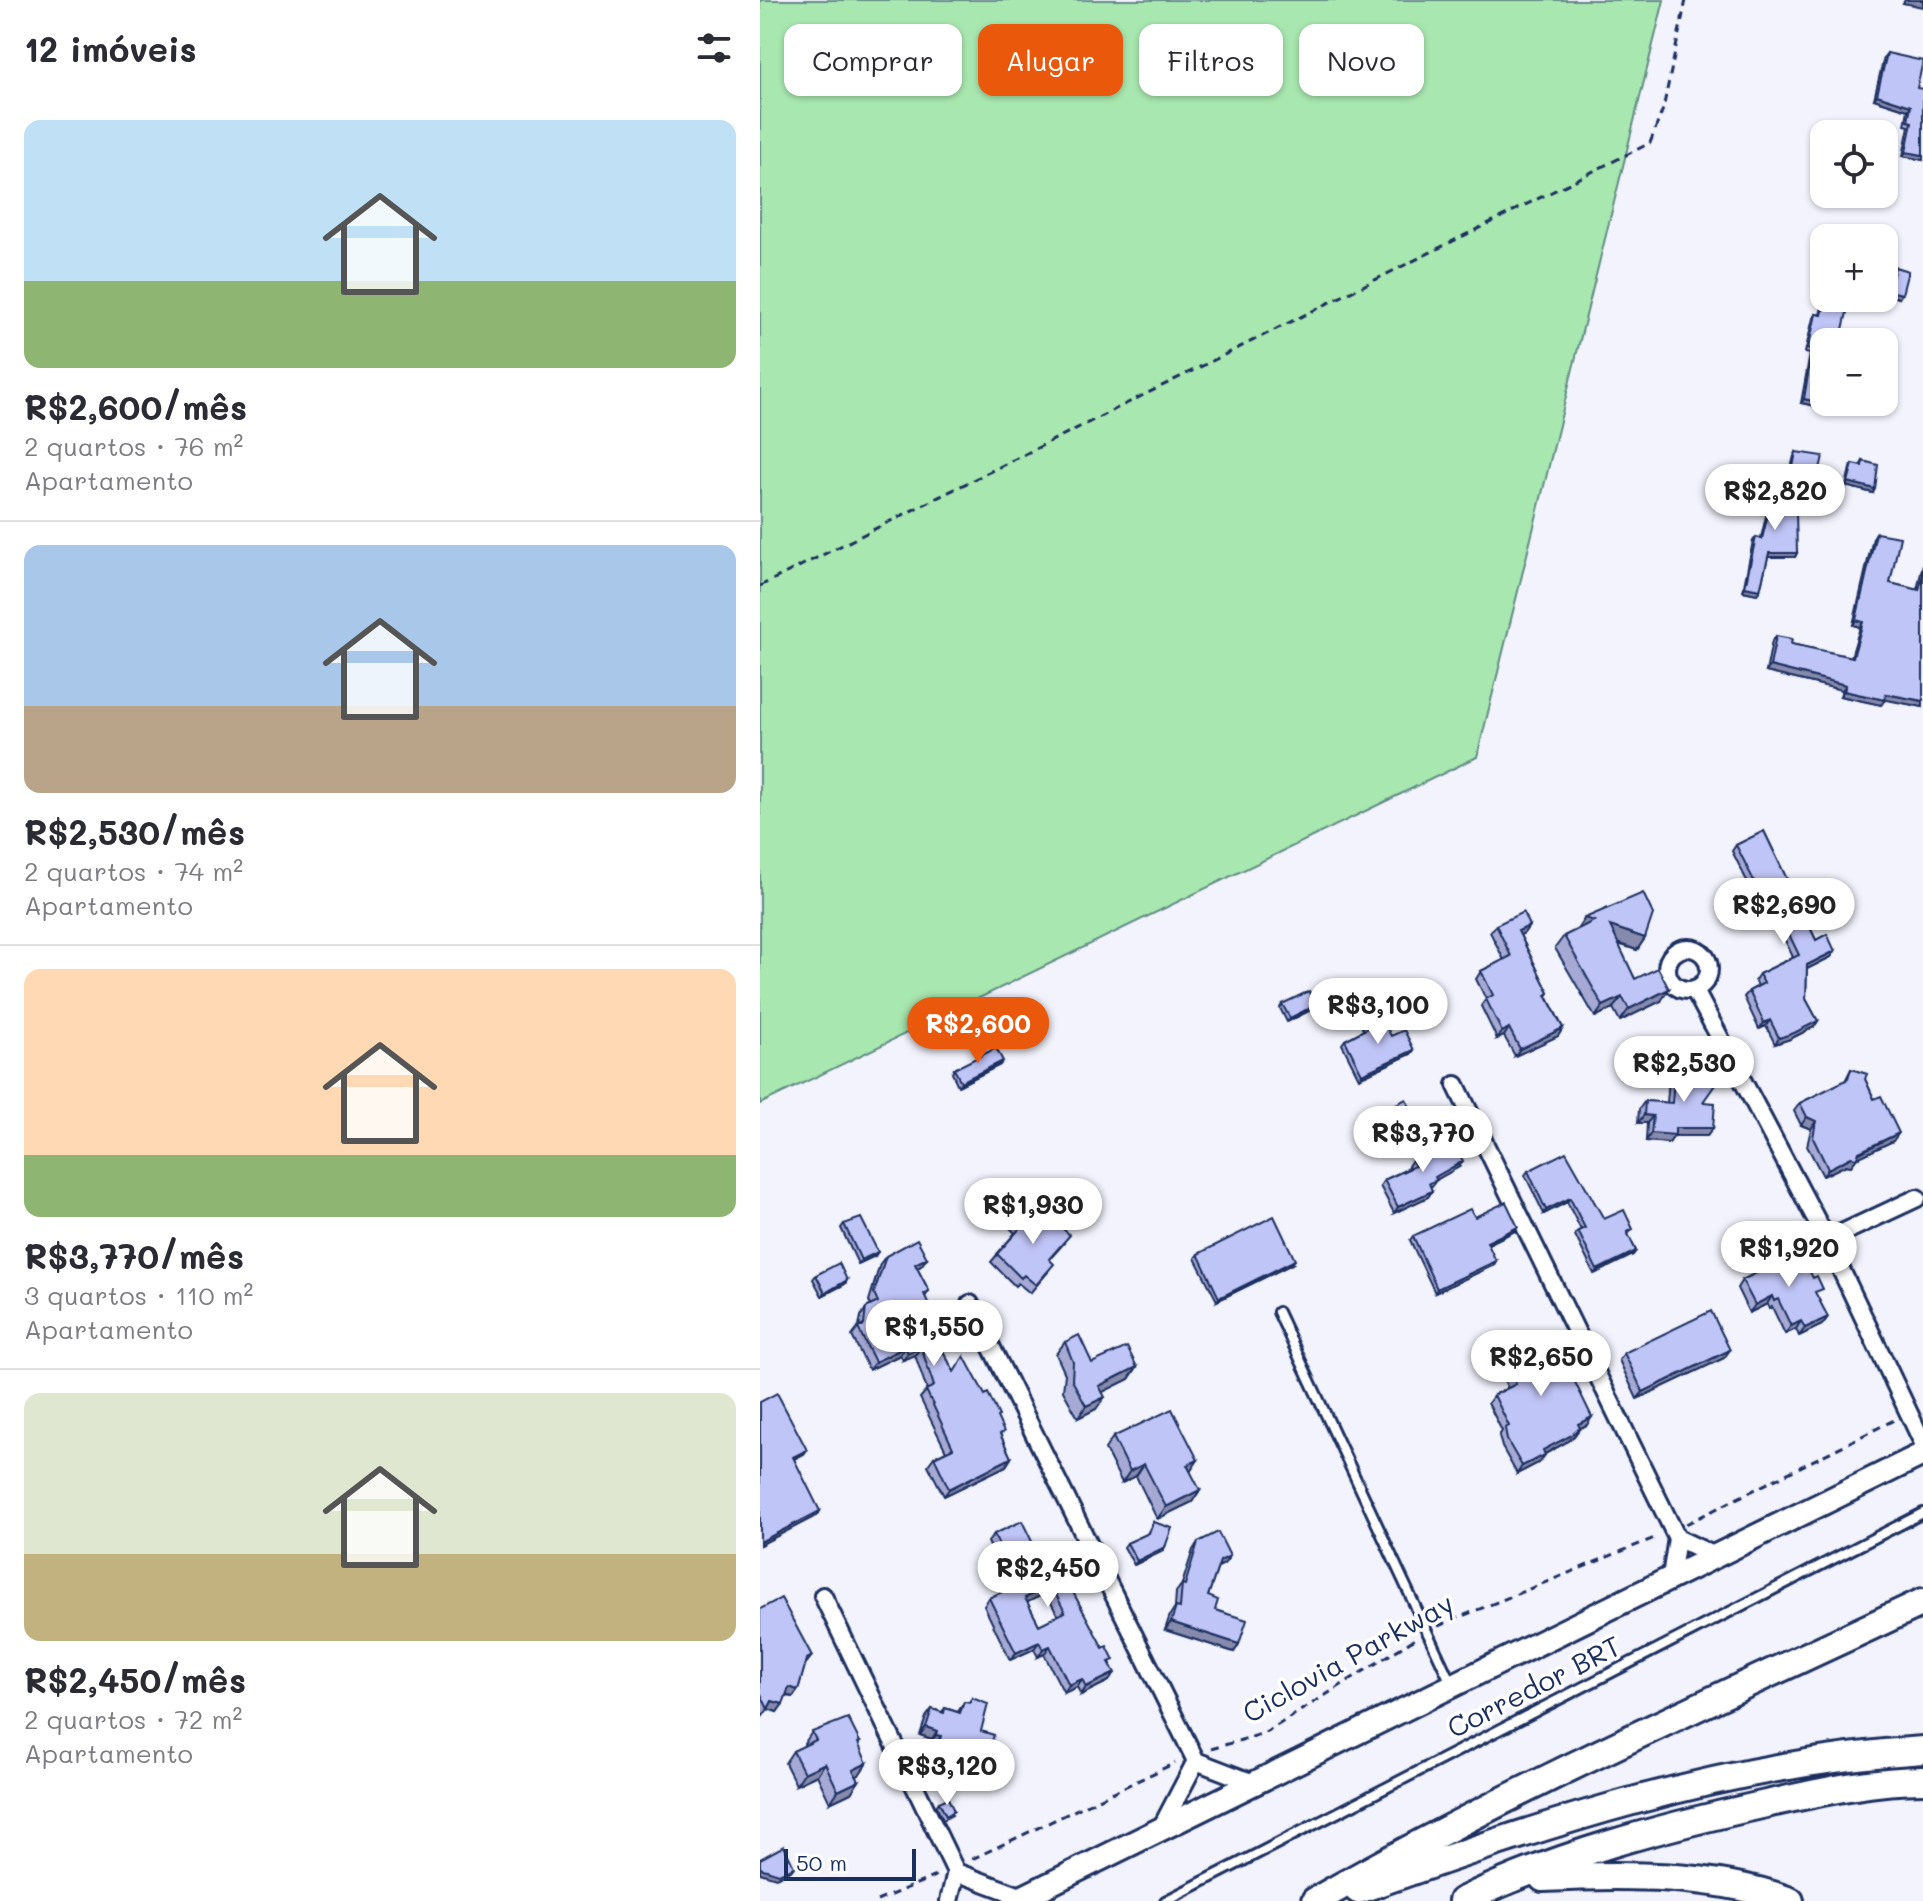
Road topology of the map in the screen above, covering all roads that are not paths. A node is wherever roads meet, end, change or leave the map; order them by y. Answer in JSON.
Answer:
{"nodes":[{"id":1,"x":1694,"y":989,"type":"dead end"},
{"id":2,"x":1456,"y":1085,"type":"dead end"},
{"id":3,"x":1917,"y":1198,"type":"dead end"},
{"id":4,"x":1827,"y":1240,"type":"junction"},
{"id":5,"x":970,"y":1304,"type":"dead end"},
{"id":6,"x":1278,"y":1312,"type":"dead end"},
{"id":7,"x":1923,"y":1443,"type":"edge"},
{"id":8,"x":1923,"y":1454,"type":"edge"},
{"id":9,"x":1923,"y":1513,"type":"edge"},
{"id":10,"x":1675,"y":1534,"type":"junction"},
{"id":11,"x":1713,"y":1555,"type":"junction"},
{"id":12,"x":1671,"y":1577,"type":"junction"},
{"id":13,"x":823,"y":1596,"type":"dead end"},
{"id":14,"x":1923,"y":1602,"type":"edge"},
{"id":15,"x":1453,"y":1687,"type":"junction"},
{"id":16,"x":1923,"y":1750,"type":"edge"},
{"id":17,"x":1194,"y":1757,"type":"junction"},
{"id":18,"x":1923,"y":1780,"type":"edge"},
{"id":19,"x":1256,"y":1784,"type":"junction"},
{"id":20,"x":1158,"y":1833,"type":"junction"},
{"id":21,"x":955,"y":1870,"type":"junction"},
{"id":22,"x":1503,"y":1881,"type":"junction"},
{"id":23,"x":1019,"y":1899,"type":"edge"},
{"id":24,"x":949,"y":1901,"type":"edge"},
{"id":25,"x":1165,"y":1901,"type":"edge"},
{"id":26,"x":1315,"y":1901,"type":"edge"},
{"id":27,"x":1327,"y":1901,"type":"edge"},
{"id":28,"x":1462,"y":1901,"type":"edge"},
{"id":29,"x":1790,"y":1901,"type":"edge"}],
"edges":[{"from":1,"to":4,"type":"street"},
{"from":2,"to":10,"type":"street"},
{"from":3,"to":4,"type":"street"},
{"from":4,"to":7,"type":"street"},
{"from":5,"to":17,"type":"street"},
{"from":6,"to":15,"type":"lane"},
{"from":8,"to":11,"type":"main road"},
{"from":9,"to":25,"type":"lane","name":"Corredor BRT"},
{"from":10,"to":11,"type":"street"},
{"from":10,"to":12,"type":"street"},
{"from":11,"to":12,"type":"main road"},
{"from":12,"to":15,"type":"main road"},
{"from":13,"to":21,"type":"street"},
{"from":14,"to":26,"type":"highway"},
{"from":15,"to":19,"type":"main road"},
{"from":16,"to":27,"type":"highway"},
{"from":17,"to":19,"type":"street"},
{"from":17,"to":20,"type":"street"},
{"from":18,"to":22,"type":"highway"},
{"from":19,"to":20,"type":"main road"},
{"from":20,"to":23,"type":"main road"},
{"from":21,"to":23,"type":"street"},
{"from":21,"to":24,"type":"street"},
{"from":22,"to":28,"type":"highway"},
{"from":22,"to":29,"type":"highway"}]}
